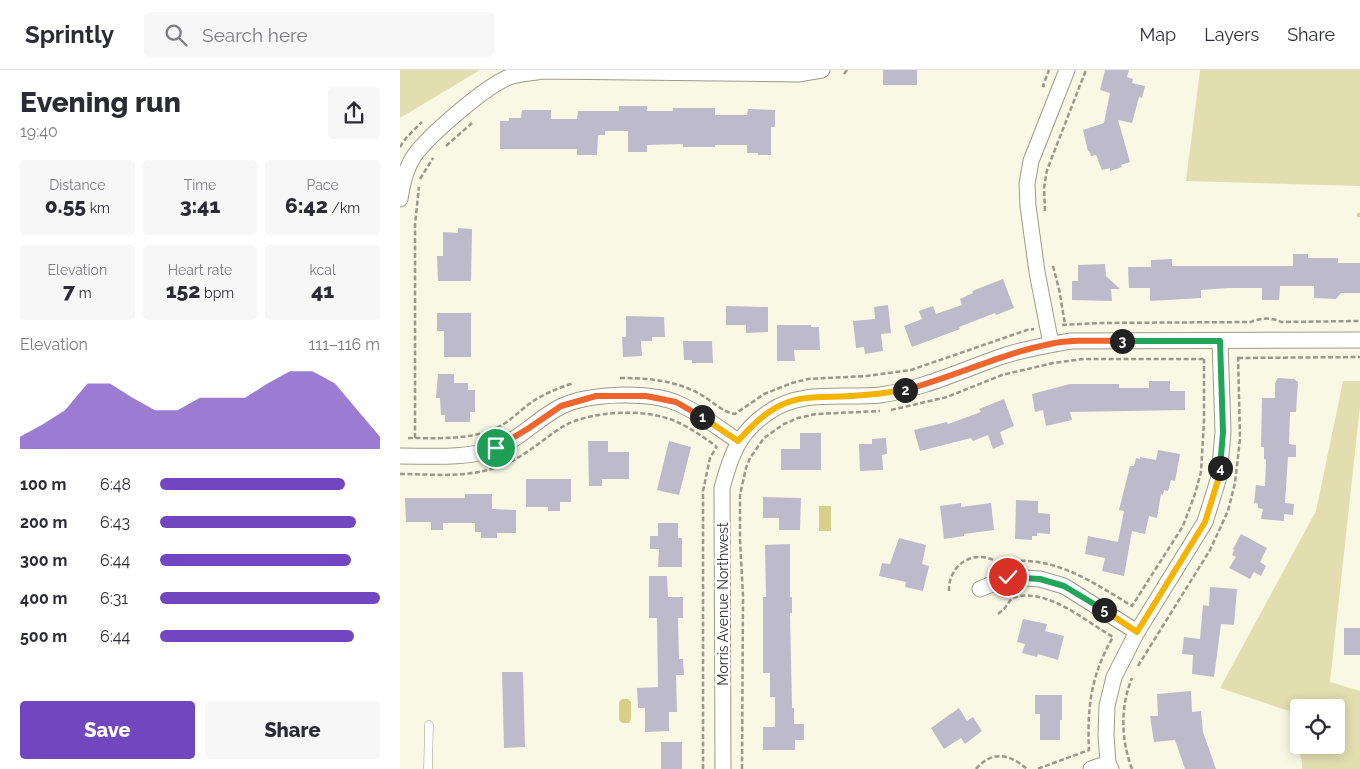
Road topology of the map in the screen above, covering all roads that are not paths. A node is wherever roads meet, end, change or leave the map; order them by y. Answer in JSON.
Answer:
{"nodes":[{"id":1,"x":822,"y":70,"type":"edge"},
{"id":2,"x":1067,"y":70,"type":"edge"},
{"id":3,"x":400,"y":199,"type":"edge"},
{"id":4,"x":1360,"y":340,"type":"edge"},
{"id":5,"x":1220,"y":341,"type":"junction"},
{"id":6,"x":1051,"y":344,"type":"junction"},
{"id":7,"x":738,"y":441,"type":"junction"},
{"id":8,"x":400,"y":456,"type":"edge"},
{"id":9,"x":980,"y":589,"type":"dead end"},
{"id":10,"x":1137,"y":632,"type":"junction"},
{"id":11,"x":430,"y":725,"type":"dead end"},
{"id":12,"x":1110,"y":766,"type":"edge"},
{"id":13,"x":428,"y":769,"type":"edge"},
{"id":14,"x":723,"y":769,"type":"edge"},
{"id":15,"x":1091,"y":769,"type":"edge"}],
"edges":[{"from":1,"to":3,"type":"street"},
{"from":2,"to":6,"type":"street"},
{"from":4,"to":5,"type":"street"},
{"from":5,"to":6,"type":"street"},
{"from":5,"to":10,"type":"street"},
{"from":6,"to":7,"type":"street"},
{"from":7,"to":8,"type":"street"},
{"from":7,"to":14,"type":"street","name":"Morris Avenue Northwest"},
{"from":9,"to":10,"type":"street"},
{"from":10,"to":12,"type":"street"},
{"from":11,"to":13,"type":"lane"},
{"from":12,"to":15,"type":"street"}]}
